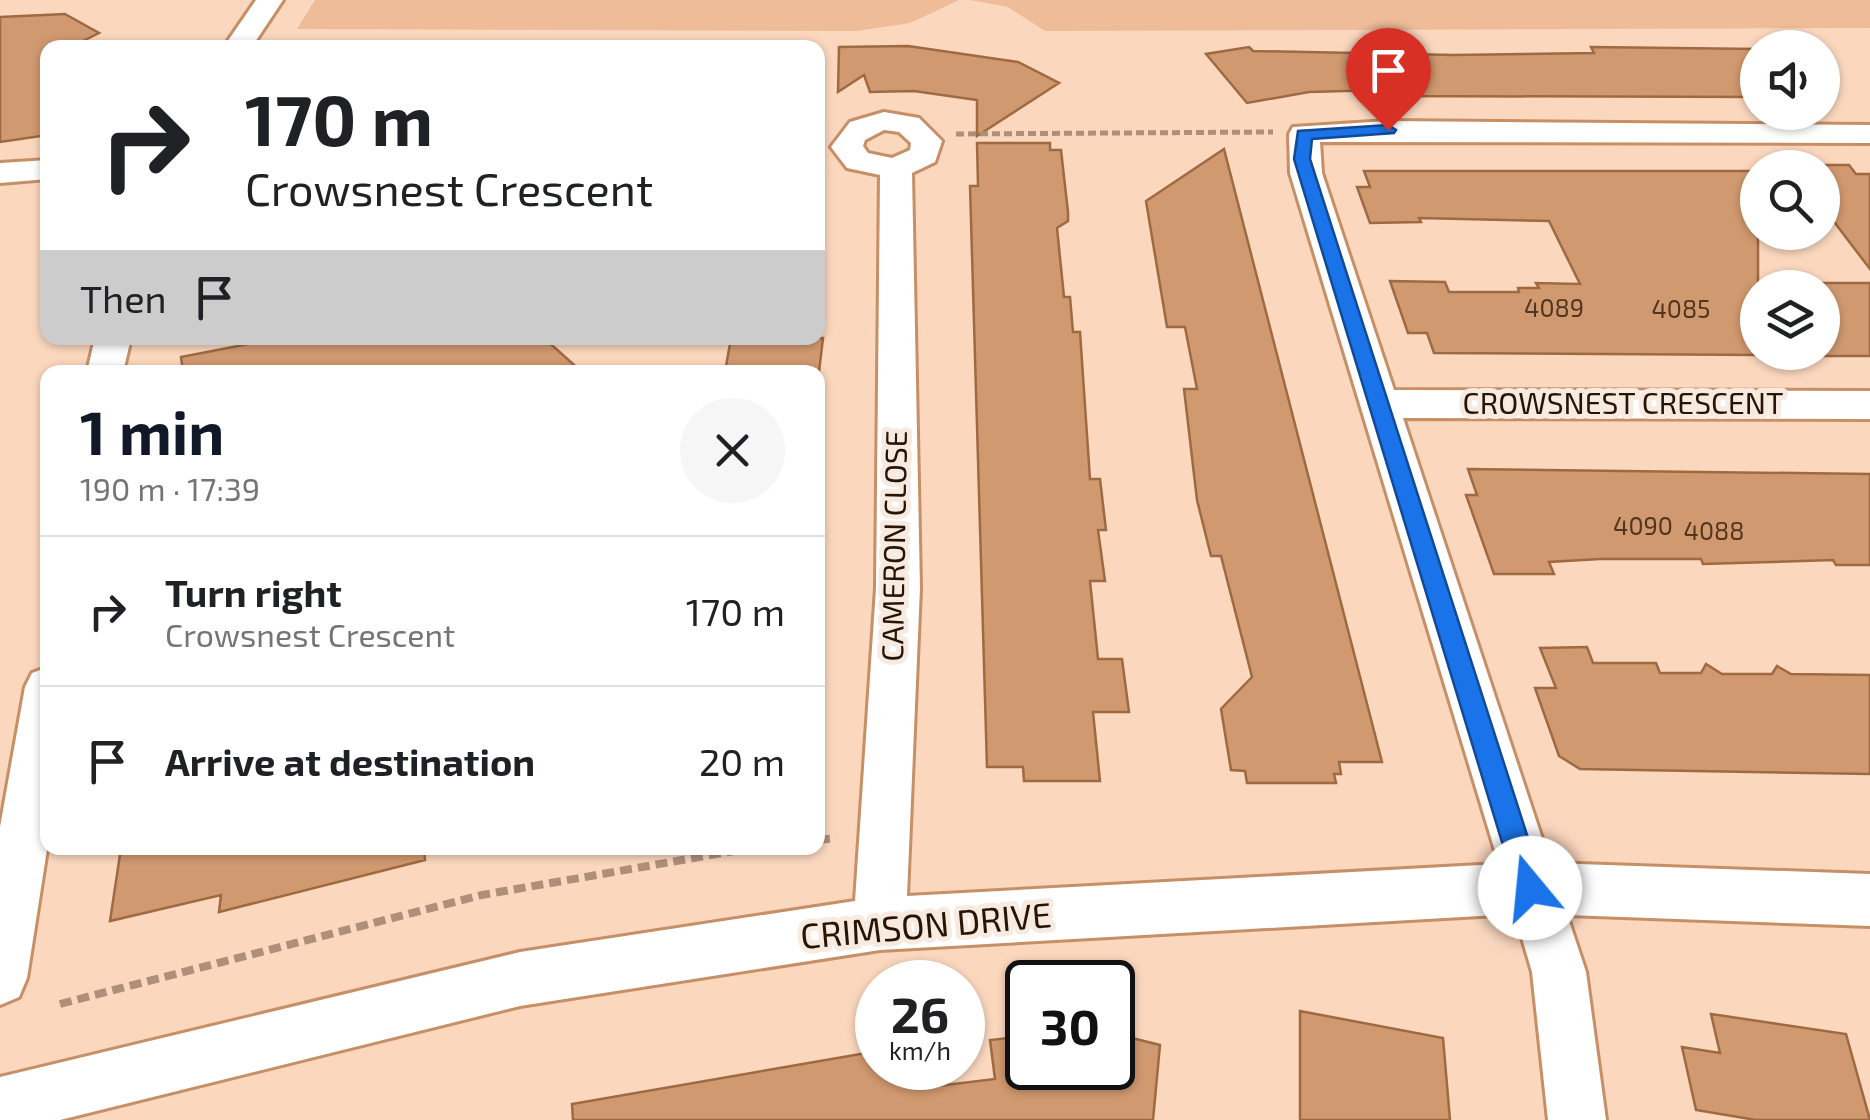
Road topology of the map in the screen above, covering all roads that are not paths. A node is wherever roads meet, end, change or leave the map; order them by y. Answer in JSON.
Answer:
{"nodes":[{"id":1,"x":270,"y":0,"type":"edge"},
{"id":2,"x":242,"y":40,"type":"edge"},
{"id":3,"x":1870,"y":134,"type":"edge"},
{"id":4,"x":896,"y":168,"type":"junction"},
{"id":5,"x":40,"y":170,"type":"edge"},
{"id":6,"x":0,"y":173,"type":"edge"},
{"id":7,"x":1377,"y":404,"type":"junction"},
{"id":8,"x":1870,"y":405,"type":"edge"},
{"id":9,"x":40,"y":706,"type":"edge"},
{"id":10,"x":19,"y":754,"type":"edge"},
{"id":11,"x":1530,"y":888,"type":"junction"},
{"id":12,"x":1870,"y":900,"type":"edge"},
{"id":13,"x":880,"y":924,"type":"junction"},
{"id":14,"x":0,"y":978,"type":"edge"},
{"id":15,"x":0,"y":1106,"type":"edge"},
{"id":16,"x":1576,"y":1120,"type":"edge"}],
"edges":[{"from":1,"to":2,"type":"street"},
{"from":3,"to":7,"type":"street"},
{"from":4,"to":4,"type":"street"},
{"from":4,"to":13,"type":"street","name":"CAMERON CLOSE"},
{"from":5,"to":6,"type":"street"},
{"from":7,"to":8,"type":"street","name":"CROWSNEST CRESCENT"},
{"from":7,"to":11,"type":"street"},
{"from":9,"to":10,"type":"street"},
{"from":10,"to":14,"type":"street"},
{"from":11,"to":12,"type":"street","name":"CRIMSON DRIVE"},
{"from":11,"to":13,"type":"street","name":"CRIMSON DRIVE"},
{"from":11,"to":16,"type":"street"},
{"from":13,"to":15,"type":"street","name":"CRIMSON DRIVE"}]}
